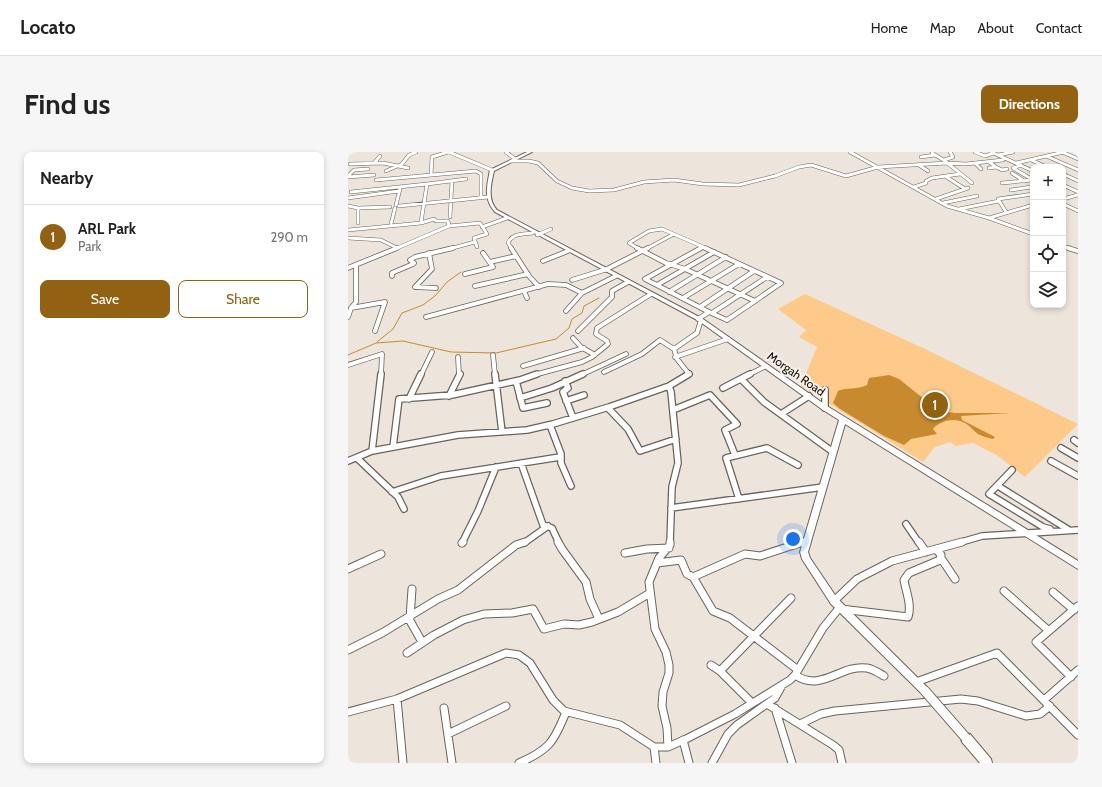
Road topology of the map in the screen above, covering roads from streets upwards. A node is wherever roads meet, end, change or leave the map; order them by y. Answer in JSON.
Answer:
{"nodes":[{"id":1,"x":416,"y":152,"type":"edge"},
{"id":2,"x":448,"y":152,"type":"edge"},
{"id":3,"x":506,"y":152,"type":"edge"},
{"id":4,"x":530,"y":152,"type":"edge"},
{"id":5,"x":850,"y":152,"type":"edge"},
{"id":6,"x":950,"y":152,"type":"edge"},
{"id":7,"x":975,"y":152,"type":"edge"},
{"id":8,"x":1013,"y":152,"type":"edge"},
{"id":9,"x":1063,"y":152,"type":"edge"},
{"id":10,"x":932,"y":153,"type":"dead end"},
{"id":11,"x":993,"y":153,"type":"edge"},
{"id":12,"x":935,"y":155,"type":"junction"},
{"id":13,"x":998,"y":155,"type":"junction"},
{"id":14,"x":380,"y":156,"type":"dead end"},
{"id":15,"x":1046,"y":156,"type":"junction"},
{"id":16,"x":1078,"y":159,"type":"edge"},
{"id":17,"x":513,"y":160,"type":"junction"},
{"id":18,"x":944,"y":160,"type":"junction"},
{"id":19,"x":1003,"y":160,"type":"dead end"},
{"id":20,"x":1031,"y":160,"type":"junction"},
{"id":21,"x":989,"y":162,"type":"junction"},
{"id":22,"x":349,"y":163,"type":"edge"},
{"id":23,"x":374,"y":163,"type":"junction"},
{"id":24,"x":947,"y":163,"type":"junction"},
{"id":25,"x":1016,"y":163,"type":"junction"},
{"id":26,"x":931,"y":164,"type":"junction"},
{"id":27,"x":975,"y":164,"type":"junction"},
{"id":28,"x":1040,"y":164,"type":"edge"},
{"id":29,"x":918,"y":165,"type":"junction"},
{"id":30,"x":397,"y":166,"type":"junction"},
{"id":31,"x":911,"y":166,"type":"junction"},
{"id":32,"x":1021,"y":166,"type":"junction"},
{"id":33,"x":878,"y":167,"type":"junction"},
{"id":34,"x":996,"y":167,"type":"junction"},
{"id":35,"x":408,"y":168,"type":"dead end"},
{"id":36,"x":989,"y":168,"type":"dead end"},
{"id":37,"x":368,"y":169,"type":"junction"},
{"id":38,"x":981,"y":169,"type":"dead end"},
{"id":39,"x":1007,"y":169,"type":"dead end"},
{"id":40,"x":492,"y":170,"type":"junction"},
{"id":41,"x":918,"y":170,"type":"dead end"},
{"id":42,"x":1030,"y":170,"type":"edge"},
{"id":43,"x":1078,"y":170,"type":"edge"},
{"id":44,"x":386,"y":171,"type":"dead end"},
{"id":45,"x":928,"y":172,"type":"dead end"},
{"id":46,"x":1012,"y":173,"type":"dead end"},
{"id":47,"x":960,"y":174,"type":"junction"},
{"id":48,"x":364,"y":175,"type":"junction"},
{"id":49,"x":374,"y":175,"type":"dead end"},
{"id":50,"x":431,"y":175,"type":"junction"},
{"id":51,"x":1066,"y":175,"type":"edge"},
{"id":52,"x":417,"y":176,"type":"junction"},
{"id":53,"x":945,"y":176,"type":"junction"},
{"id":54,"x":348,"y":177,"type":"edge"},
{"id":55,"x":1030,"y":178,"type":"edge"},
{"id":56,"x":466,"y":179,"type":"dead end"},
{"id":57,"x":376,"y":180,"type":"dead end"},
{"id":58,"x":452,"y":180,"type":"junction"},
{"id":59,"x":1030,"y":180,"type":"edge"},
{"id":60,"x":1019,"y":181,"type":"junction"},
{"id":61,"x":1024,"y":181,"type":"junction"},
{"id":62,"x":1078,"y":181,"type":"edge"},
{"id":63,"x":972,"y":183,"type":"dead end"},
{"id":64,"x":1002,"y":183,"type":"dead end"},
{"id":65,"x":427,"y":184,"type":"junction"},
{"id":66,"x":416,"y":185,"type":"junction"},
{"id":67,"x":1066,"y":186,"type":"edge"},
{"id":68,"x":401,"y":187,"type":"junction"},
{"id":69,"x":914,"y":187,"type":"junction"},
{"id":70,"x":1030,"y":187,"type":"edge"},
{"id":71,"x":1030,"y":188,"type":"edge"},
{"id":72,"x":1011,"y":190,"type":"dead end"},
{"id":73,"x":399,"y":191,"type":"junction"},
{"id":74,"x":351,"y":192,"type":"dead end"},
{"id":75,"x":1078,"y":192,"type":"edge"},
{"id":76,"x":1030,"y":194,"type":"edge"},
{"id":77,"x":1025,"y":195,"type":"junction"},
{"id":78,"x":488,"y":196,"type":"junction"},
{"id":79,"x":977,"y":196,"type":"dead end"},
{"id":80,"x":481,"y":197,"type":"junction"},
{"id":81,"x":1077,"y":197,"type":"edge"},
{"id":82,"x":348,"y":198,"type":"edge"},
{"id":83,"x":1030,"y":198,"type":"edge"},
{"id":84,"x":1067,"y":198,"type":"edge"},
{"id":85,"x":936,"y":199,"type":"junction"},
{"id":86,"x":450,"y":200,"type":"junction"},
{"id":87,"x":999,"y":201,"type":"junction"},
{"id":88,"x":424,"y":203,"type":"junction"},
{"id":89,"x":943,"y":203,"type":"junction"},
{"id":90,"x":1066,"y":205,"type":"edge"},
{"id":91,"x":348,"y":206,"type":"edge"},
{"id":92,"x":395,"y":206,"type":"junction"},
{"id":93,"x":1030,"y":206,"type":"edge"},
{"id":94,"x":358,"y":208,"type":"junction"},
{"id":95,"x":959,"y":209,"type":"junction"},
{"id":96,"x":1078,"y":211,"type":"edge"},
{"id":97,"x":1006,"y":212,"type":"junction"},
{"id":98,"x":450,"y":217,"type":"dead end"},
{"id":99,"x":507,"y":218,"type":"junction"},
{"id":100,"x":989,"y":218,"type":"junction"},
{"id":101,"x":421,"y":222,"type":"dead end"},
{"id":102,"x":358,"y":223,"type":"dead end"},
{"id":103,"x":391,"y":224,"type":"dead end"},
{"id":104,"x":449,"y":226,"type":"junction"},
{"id":105,"x":482,"y":227,"type":"junction"},
{"id":106,"x":551,"y":229,"type":"dead end"},
{"id":107,"x":348,"y":230,"type":"edge"},
{"id":108,"x":1030,"y":233,"type":"edge"},
{"id":109,"x":535,"y":234,"type":"junction"},
{"id":110,"x":674,"y":234,"type":"junction"},
{"id":111,"x":348,"y":238,"type":"edge"},
{"id":112,"x":475,"y":242,"type":"junction"},
{"id":113,"x":477,"y":247,"type":"dead end"},
{"id":114,"x":702,"y":247,"type":"junction"},
{"id":115,"x":1066,"y":247,"type":"edge"},
{"id":116,"x":397,"y":248,"type":"junction"},
{"id":117,"x":645,"y":250,"type":"junction"},
{"id":118,"x":1078,"y":250,"type":"edge"},
{"id":119,"x":568,"y":251,"type":"junction"},
{"id":120,"x":714,"y":252,"type":"junction"},
{"id":121,"x":429,"y":253,"type":"junction"},
{"id":122,"x":484,"y":253,"type":"dead end"},
{"id":123,"x":516,"y":256,"type":"junction"},
{"id":124,"x":726,"y":257,"type":"junction"},
{"id":125,"x":490,"y":262,"type":"junction"},
{"id":126,"x":543,"y":262,"type":"dead end"},
{"id":127,"x":671,"y":264,"type":"junction"},
{"id":128,"x":739,"y":264,"type":"junction"},
{"id":129,"x":356,"y":265,"type":"junction"},
{"id":130,"x":348,"y":268,"type":"edge"},
{"id":131,"x":686,"y":269,"type":"junction"},
{"id":132,"x":604,"y":270,"type":"junction"},
{"id":133,"x":754,"y":271,"type":"junction"},
{"id":134,"x":464,"y":274,"type":"dead end"},
{"id":135,"x":528,"y":274,"type":"junction"},
{"id":136,"x":698,"y":275,"type":"junction"},
{"id":137,"x":392,"y":276,"type":"dead end"},
{"id":138,"x":616,"y":276,"type":"junction"},
{"id":139,"x":767,"y":277,"type":"junction"},
{"id":140,"x":572,"y":280,"type":"dead end"},
{"id":141,"x":711,"y":281,"type":"junction"},
{"id":142,"x":628,"y":282,"type":"junction"},
{"id":143,"x":475,"y":286,"type":"dead end"},
{"id":144,"x":657,"y":286,"type":"junction"},
{"id":145,"x":539,"y":287,"type":"junction"},
{"id":146,"x":436,"y":288,"type":"dead end"},
{"id":147,"x":728,"y":289,"type":"junction"},
{"id":148,"x":356,"y":290,"type":"junction"},
{"id":149,"x":349,"y":291,"type":"edge"},
{"id":150,"x":524,"y":291,"type":"junction"},
{"id":151,"x":669,"y":292,"type":"junction"},
{"id":152,"x":582,"y":293,"type":"junction"},
{"id":153,"x":651,"y":294,"type":"junction"},
{"id":154,"x":740,"y":294,"type":"junction"},
{"id":155,"x":527,"y":298,"type":"dead end"},
{"id":156,"x":683,"y":298,"type":"junction"},
{"id":157,"x":755,"y":301,"type":"junction"},
{"id":158,"x":700,"y":307,"type":"junction"},
{"id":159,"x":351,"y":308,"type":"junction"},
{"id":160,"x":566,"y":311,"type":"dead end"},
{"id":161,"x":711,"y":313,"type":"junction"},
{"id":162,"x":348,"y":317,"type":"edge"},
{"id":163,"x":426,"y":317,"type":"dead end"},
{"id":164,"x":700,"y":320,"type":"junction"},
{"id":165,"x":376,"y":331,"type":"dead end"},
{"id":166,"x":578,"y":331,"type":"dead end"},
{"id":167,"x":573,"y":338,"type":"dead end"},
{"id":168,"x":728,"y":339,"type":"junction"},
{"id":169,"x":584,"y":348,"type":"junction"},
{"id":170,"x":674,"y":349,"type":"junction"},
{"id":171,"x":432,"y":352,"type":"dead end"},
{"id":172,"x":626,"y":354,"type":"dead end"},
{"id":173,"x":493,"y":355,"type":"dead end"},
{"id":174,"x":595,"y":355,"type":"junction"},
{"id":175,"x":458,"y":357,"type":"dead end"},
{"id":176,"x":675,"y":357,"type":"junction"},
{"id":177,"x":348,"y":365,"type":"edge"},
{"id":178,"x":523,"y":366,"type":"dead end"},
{"id":179,"x":766,"y":366,"type":"junction"},
{"id":180,"x":604,"y":372,"type":"dead end"},
{"id":181,"x":741,"y":380,"type":"junction"},
{"id":182,"x":516,"y":381,"type":"junction"},
{"id":183,"x":565,"y":381,"type":"junction"},
{"id":184,"x":496,"y":386,"type":"junction"},
{"id":185,"x":669,"y":386,"type":"junction"},
{"id":186,"x":723,"y":388,"type":"dead end"},
{"id":187,"x":825,"y":390,"type":"dead end"},
{"id":188,"x":584,"y":395,"type":"dead end"},
{"id":189,"x":449,"y":396,"type":"junction"},
{"id":190,"x":809,"y":396,"type":"junction"},
{"id":191,"x":520,"y":398,"type":"junction"},
{"id":192,"x":409,"y":399,"type":"junction"},
{"id":193,"x":566,"y":401,"type":"junction"},
{"id":194,"x":547,"y":403,"type":"dead end"},
{"id":195,"x":608,"y":408,"type":"junction"},
{"id":196,"x":825,"y":408,"type":"junction"},
{"id":197,"x":673,"y":410,"type":"junction"},
{"id":198,"x":781,"y":414,"type":"junction"},
{"id":199,"x":573,"y":418,"type":"junction"},
{"id":200,"x":843,"y":419,"type":"junction"},
{"id":201,"x":550,"y":425,"type":"junction"},
{"id":202,"x":502,"y":432,"type":"junction"},
{"id":203,"x":676,"y":439,"type":"junction"},
{"id":204,"x":394,"y":447,"type":"junction"},
{"id":205,"x":1061,"y":448,"type":"dead end"},
{"id":206,"x":372,"y":451,"type":"junction"},
{"id":207,"x":833,"y":452,"type":"junction"},
{"id":208,"x":735,"y":455,"type":"junction"},
{"id":209,"x":357,"y":458,"type":"junction"},
{"id":210,"x":560,"y":458,"type":"junction"},
{"id":211,"x":1078,"y":458,"type":"edge"},
{"id":212,"x":348,"y":461,"type":"edge"},
{"id":213,"x":1051,"y":461,"type":"dead end"},
{"id":214,"x":521,"y":463,"type":"junction"},
{"id":215,"x":798,"y":465,"type":"dead end"},
{"id":216,"x":496,"y":467,"type":"junction"},
{"id":217,"x":1012,"y":470,"type":"dead end"},
{"id":218,"x":1078,"y":476,"type":"edge"},
{"id":219,"x":571,"y":486,"type":"dead end"},
{"id":220,"x":998,"y":486,"type":"junction"},
{"id":221,"x":823,"y":487,"type":"junction"},
{"id":222,"x":392,"y":492,"type":"junction"},
{"id":223,"x":739,"y":499,"type":"junction"},
{"id":224,"x":672,"y":508,"type":"junction"},
{"id":225,"x":404,"y":509,"type":"dead end"},
{"id":226,"x":906,"y":524,"type":"dead end"},
{"id":227,"x":548,"y":526,"type":"junction"},
{"id":228,"x":1069,"y":530,"type":"junction"},
{"id":229,"x":1078,"y":530,"type":"edge"},
{"id":230,"x":1059,"y":531,"type":"junction"},
{"id":231,"x":1028,"y":532,"type":"junction"},
{"id":232,"x":806,"y":541,"type":"junction"},
{"id":233,"x":462,"y":543,"type":"dead end"},
{"id":234,"x":669,"y":548,"type":"junction"},
{"id":235,"x":936,"y":549,"type":"junction"},
{"id":236,"x":926,"y":552,"type":"junction"},
{"id":237,"x":625,"y":553,"type":"dead end"},
{"id":238,"x":381,"y":554,"type":"dead end"},
{"id":239,"x":941,"y":558,"type":"junction"},
{"id":240,"x":657,"y":563,"type":"junction"},
{"id":241,"x":1078,"y":565,"type":"edge"},
{"id":242,"x":348,"y":568,"type":"edge"},
{"id":243,"x":693,"y":576,"type":"junction"},
{"id":244,"x":955,"y":579,"type":"dead end"},
{"id":245,"x":412,"y":589,"type":"dead end"},
{"id":246,"x":1004,"y":591,"type":"dead end"},
{"id":247,"x":1053,"y":592,"type":"dead end"},
{"id":248,"x":650,"y":593,"type":"junction"},
{"id":249,"x":790,"y":598,"type":"dead end"},
{"id":250,"x":838,"y":606,"type":"junction"},
{"id":251,"x":1076,"y":608,"type":"edge"},
{"id":252,"x":410,"y":619,"type":"junction"},
{"id":253,"x":600,"y":619,"type":"junction"},
{"id":254,"x":1049,"y":631,"type":"junction"},
{"id":255,"x":753,"y":637,"type":"junction"},
{"id":256,"x":422,"y":642,"type":"junction"},
{"id":257,"x":348,"y":650,"type":"edge"},
{"id":258,"x":407,"y":653,"type":"dead end"},
{"id":259,"x":711,"y":665,"type":"dead end"},
{"id":260,"x":1078,"y":670,"type":"edge"},
{"id":261,"x":720,"y":671,"type":"junction"},
{"id":262,"x":796,"y":673,"type":"junction"},
{"id":263,"x":884,"y":676,"type":"dead end"},
{"id":264,"x":1071,"y":677,"type":"junction"},
{"id":265,"x":916,"y":682,"type":"junction"},
{"id":266,"x":781,"y":686,"type":"junction"},
{"id":267,"x":397,"y":699,"type":"junction"},
{"id":268,"x":752,"y":703,"type":"junction"},
{"id":269,"x":1047,"y":703,"type":"junction"},
{"id":270,"x":506,"y":706,"type":"dead end"},
{"id":271,"x":771,"y":706,"type":"junction"},
{"id":272,"x":444,"y":708,"type":"dead end"},
{"id":273,"x":348,"y":712,"type":"edge"},
{"id":274,"x":566,"y":712,"type":"junction"},
{"id":275,"x":800,"y":724,"type":"junction"},
{"id":276,"x":448,"y":734,"type":"junction"},
{"id":277,"x":1078,"y":735,"type":"edge"},
{"id":278,"x":683,"y":740,"type":"junction"},
{"id":279,"x":654,"y":747,"type":"junction"},
{"id":280,"x":668,"y":747,"type":"junction"},
{"id":281,"x":403,"y":763,"type":"edge"},
{"id":282,"x":452,"y":763,"type":"edge"},
{"id":283,"x":519,"y":763,"type":"edge"},
{"id":284,"x":656,"y":763,"type":"edge"},
{"id":285,"x":689,"y":763,"type":"edge"},
{"id":286,"x":712,"y":763,"type":"edge"},
{"id":287,"x":792,"y":763,"type":"edge"},
{"id":288,"x":842,"y":763,"type":"edge"},
{"id":289,"x":987,"y":763,"type":"edge"}],
"edges":[{"from":1,"to":30,"type":"street"},
{"from":2,"to":40,"type":"street"},
{"from":2,"to":50,"type":"street"},
{"from":3,"to":17,"type":"street"},
{"from":4,"to":17,"type":"street"},
{"from":5,"to":33,"type":"street"},
{"from":6,"to":18,"type":"street"},
{"from":7,"to":11,"type":"street"},
{"from":8,"to":13,"type":"street"},
{"from":9,"to":15,"type":"street"},
{"from":9,"to":16,"type":"street"},
{"from":10,"to":12,"type":"street"},
{"from":11,"to":13,"type":"street"},
{"from":12,"to":18,"type":"street"},
{"from":12,"to":26,"type":"street"},
{"from":13,"to":25,"type":"street"},
{"from":14,"to":23,"type":"street"},
{"from":15,"to":20,"type":"street"},
{"from":15,"to":43,"type":"street"},
{"from":17,"to":33,"type":"street"},
{"from":17,"to":40,"type":"street"},
{"from":18,"to":24,"type":"street"},
{"from":19,"to":21,"type":"street"},
{"from":20,"to":25,"type":"street"},
{"from":20,"to":28,"type":"street"},
{"from":21,"to":27,"type":"street"},
{"from":21,"to":34,"type":"street"},
{"from":22,"to":23,"type":"street"},
{"from":23,"to":30,"type":"street"},
{"from":23,"to":37,"type":"street"},
{"from":24,"to":26,"type":"street"},
{"from":24,"to":27,"type":"street"},
{"from":24,"to":47,"type":"street"},
{"from":25,"to":32,"type":"street"},
{"from":26,"to":29,"type":"street"},
{"from":27,"to":38,"type":"street"},
{"from":29,"to":31,"type":"street"},
{"from":29,"to":45,"type":"street"},
{"from":30,"to":35,"type":"street"},
{"from":30,"to":44,"type":"street"},
{"from":31,"to":33,"type":"street"},
{"from":31,"to":41,"type":"street"},
{"from":32,"to":42,"type":"street"},
{"from":32,"to":55,"type":"street"},
{"from":33,"to":69,"type":"street"},
{"from":34,"to":36,"type":"street"},
{"from":34,"to":39,"type":"street"},
{"from":37,"to":48,"type":"street"},
{"from":37,"to":54,"type":"street"},
{"from":40,"to":78,"type":"street"},
{"from":46,"to":61,"type":"street"},
{"from":47,"to":53,"type":"street"},
{"from":47,"to":63,"type":"street"},
{"from":48,"to":49,"type":"street"},
{"from":48,"to":54,"type":"street"},
{"from":50,"to":52,"type":"street"},
{"from":50,"to":80,"type":"street"},
{"from":51,"to":62,"type":"street"},
{"from":52,"to":57,"type":"street"},
{"from":52,"to":66,"type":"street"},
{"from":53,"to":69,"type":"street"},
{"from":53,"to":85,"type":"street"},
{"from":56,"to":58,"type":"street"},
{"from":58,"to":65,"type":"street"},
{"from":58,"to":86,"type":"street"},
{"from":59,"to":61,"type":"street"},
{"from":60,"to":61,"type":"street"},
{"from":60,"to":64,"type":"street"},
{"from":60,"to":70,"type":"street"},
{"from":65,"to":66,"type":"street"},
{"from":65,"to":88,"type":"street"},
{"from":66,"to":68,"type":"street"},
{"from":67,"to":75,"type":"street"},
{"from":68,"to":73,"type":"street"},
{"from":68,"to":74,"type":"street"},
{"from":69,"to":85,"type":"street"},
{"from":71,"to":72,"type":"street"},
{"from":73,"to":82,"type":"street"},
{"from":73,"to":92,"type":"street"},
{"from":76,"to":77,"type":"street"},
{"from":77,"to":83,"type":"street"},
{"from":77,"to":87,"type":"street"},
{"from":78,"to":80,"type":"street"},
{"from":78,"to":99,"type":"street","name":"Morgah Road"},
{"from":79,"to":89,"type":"street"},
{"from":80,"to":86,"type":"street"},
{"from":81,"to":84,"type":"street"},
{"from":85,"to":89,"type":"street"},
{"from":86,"to":88,"type":"street"},
{"from":86,"to":98,"type":"street"},
{"from":87,"to":95,"type":"street"},
{"from":87,"to":97,"type":"street"},
{"from":88,"to":92,"type":"street"},
{"from":88,"to":101,"type":"street"},
{"from":89,"to":95,"type":"street"},
{"from":90,"to":96,"type":"street"},
{"from":91,"to":94,"type":"street"},
{"from":92,"to":94,"type":"street"},
{"from":92,"to":103,"type":"street"},
{"from":93,"to":97,"type":"street"},
{"from":94,"to":102,"type":"street"},
{"from":95,"to":100,"type":"street"},
{"from":97,"to":100,"type":"street"},
{"from":99,"to":105,"type":"street"},
{"from":99,"to":109,"type":"street","name":"Morgah Road"},
{"from":100,"to":108,"type":"street"},
{"from":104,"to":105,"type":"street"},
{"from":104,"to":107,"type":"street"},
{"from":104,"to":116,"type":"street"},
{"from":105,"to":112,"type":"street"},
{"from":106,"to":109,"type":"street"},
{"from":109,"to":119,"type":"street","name":"Morgah Road"},
{"from":109,"to":123,"type":"street"},
{"from":110,"to":114,"type":"street"},
{"from":110,"to":117,"type":"street"},
{"from":110,"to":117,"type":"street"},
{"from":111,"to":116,"type":"street"},
{"from":112,"to":113,"type":"street"},
{"from":112,"to":121,"type":"street"},
{"from":114,"to":120,"type":"street"},
{"from":114,"to":127,"type":"street"},
{"from":115,"to":118,"type":"street"},
{"from":116,"to":129,"type":"street"},
{"from":117,"to":127,"type":"street"},
{"from":117,"to":132,"type":"street"},
{"from":119,"to":126,"type":"street"},
{"from":119,"to":132,"type":"street","name":"Morgah Road"},
{"from":120,"to":124,"type":"street"},
{"from":120,"to":131,"type":"street"},
{"from":121,"to":137,"type":"street"},
{"from":121,"to":146,"type":"street"},
{"from":122,"to":125,"type":"street"},
{"from":123,"to":125,"type":"street"},
{"from":123,"to":135,"type":"street"},
{"from":124,"to":128,"type":"street"},
{"from":124,"to":136,"type":"street"},
{"from":125,"to":134,"type":"street"},
{"from":127,"to":131,"type":"street"},
{"from":127,"to":144,"type":"street"},
{"from":128,"to":133,"type":"street"},
{"from":128,"to":141,"type":"street"},
{"from":129,"to":130,"type":"street"},
{"from":129,"to":148,"type":"street"},
{"from":131,"to":136,"type":"street"},
{"from":131,"to":144,"type":"street"},
{"from":132,"to":138,"type":"street","name":"Morgah Road"},
{"from":132,"to":140,"type":"street"},
{"from":133,"to":139,"type":"street"},
{"from":133,"to":147,"type":"street"},
{"from":135,"to":143,"type":"street"},
{"from":135,"to":145,"type":"street"},
{"from":136,"to":141,"type":"street"},
{"from":136,"to":151,"type":"street"},
{"from":138,"to":142,"type":"street","name":"Morgah Road"},
{"from":138,"to":152,"type":"street"},
{"from":139,"to":154,"type":"street"},
{"from":139,"to":157,"type":"street"},
{"from":141,"to":147,"type":"street"},
{"from":141,"to":156,"type":"street"},
{"from":142,"to":153,"type":"street","name":"Morgah Road"},
{"from":142,"to":166,"type":"street"},
{"from":144,"to":151,"type":"street"},
{"from":145,"to":150,"type":"street"},
{"from":145,"to":152,"type":"street"},
{"from":147,"to":154,"type":"street"},
{"from":147,"to":158,"type":"street"},
{"from":148,"to":149,"type":"street"},
{"from":148,"to":159,"type":"street"},
{"from":150,"to":155,"type":"street"},
{"from":150,"to":163,"type":"street"},
{"from":151,"to":156,"type":"street"},
{"from":152,"to":160,"type":"street"},
{"from":153,"to":164,"type":"street","name":"Morgah Road"},
{"from":153,"to":174,"type":"street"},
{"from":154,"to":157,"type":"street"},
{"from":154,"to":161,"type":"street"},
{"from":156,"to":158,"type":"street"},
{"from":157,"to":161,"type":"street"},
{"from":158,"to":161,"type":"street"},
{"from":159,"to":162,"type":"street"},
{"from":159,"to":165,"type":"street"},
{"from":161,"to":164,"type":"street"},
{"from":164,"to":168,"type":"street","name":"Morgah Road"},
{"from":164,"to":170,"type":"street"},
{"from":167,"to":169,"type":"street"},
{"from":168,"to":176,"type":"street"},
{"from":168,"to":179,"type":"street","name":"Morgah Road"},
{"from":169,"to":174,"type":"street"},
{"from":169,"to":178,"type":"street"},
{"from":170,"to":176,"type":"street"},
{"from":170,"to":180,"type":"street"},
{"from":171,"to":192,"type":"street"},
{"from":172,"to":183,"type":"street"},
{"from":173,"to":184,"type":"street"},
{"from":174,"to":182,"type":"street"},
{"from":175,"to":189,"type":"street"},
{"from":176,"to":185,"type":"street"},
{"from":177,"to":206,"type":"street"},
{"from":179,"to":181,"type":"street"},
{"from":179,"to":190,"type":"street","name":"Morgah Road"},
{"from":181,"to":186,"type":"street"},
{"from":181,"to":198,"type":"street"},
{"from":182,"to":184,"type":"street"},
{"from":182,"to":191,"type":"street"},
{"from":183,"to":191,"type":"street"},
{"from":183,"to":193,"type":"street"},
{"from":184,"to":189,"type":"street"},
{"from":184,"to":202,"type":"street"},
{"from":185,"to":195,"type":"street"},
{"from":185,"to":197,"type":"street"},
{"from":187,"to":196,"type":"street"},
{"from":188,"to":193,"type":"street"},
{"from":189,"to":192,"type":"street"},
{"from":190,"to":196,"type":"street","name":"Morgah Road"},
{"from":190,"to":198,"type":"street"},
{"from":191,"to":194,"type":"street"},
{"from":192,"to":204,"type":"street"},
{"from":193,"to":199,"type":"street"},
{"from":195,"to":199,"type":"street"},
{"from":195,"to":203,"type":"street"},
{"from":196,"to":200,"type":"street","name":"Morgah Road"},
{"from":197,"to":203,"type":"street"},
{"from":197,"to":208,"type":"street"},
{"from":198,"to":207,"type":"street"},
{"from":199,"to":201,"type":"street"},
{"from":200,"to":207,"type":"street"},
{"from":200,"to":231,"type":"street","name":"Morgah Road"},
{"from":201,"to":202,"type":"street"},
{"from":201,"to":210,"type":"street"},
{"from":202,"to":204,"type":"street"},
{"from":203,"to":224,"type":"street"},
{"from":204,"to":206,"type":"street"},
{"from":205,"to":211,"type":"street"},
{"from":206,"to":209,"type":"street"},
{"from":207,"to":221,"type":"street"},
{"from":208,"to":215,"type":"street"},
{"from":208,"to":223,"type":"street"},
{"from":209,"to":212,"type":"street"},
{"from":209,"to":222,"type":"street"},
{"from":210,"to":214,"type":"street"},
{"from":210,"to":219,"type":"street"},
{"from":213,"to":218,"type":"street"},
{"from":214,"to":216,"type":"street"},
{"from":214,"to":227,"type":"street"},
{"from":216,"to":222,"type":"street"},
{"from":216,"to":233,"type":"street"},
{"from":217,"to":220,"type":"street"},
{"from":220,"to":228,"type":"street"},
{"from":220,"to":230,"type":"street"},
{"from":221,"to":223,"type":"street"},
{"from":221,"to":232,"type":"street"},
{"from":222,"to":225,"type":"street"},
{"from":223,"to":224,"type":"street"},
{"from":224,"to":234,"type":"street"},
{"from":226,"to":236,"type":"street"},
{"from":227,"to":252,"type":"street"},
{"from":227,"to":253,"type":"street"},
{"from":228,"to":229,"type":"street"},
{"from":228,"to":230,"type":"street"},
{"from":230,"to":231,"type":"street"},
{"from":231,"to":235,"type":"street"},
{"from":231,"to":241,"type":"street","name":"Morgah Road"},
{"from":232,"to":243,"type":"street"},
{"from":232,"to":250,"type":"street"},
{"from":234,"to":237,"type":"street"},
{"from":234,"to":240,"type":"street"},
{"from":235,"to":236,"type":"street"},
{"from":235,"to":239,"type":"street"},
{"from":236,"to":250,"type":"street"},
{"from":238,"to":242,"type":"street"},
{"from":239,"to":244,"type":"street"},
{"from":239,"to":250,"type":"street"},
{"from":240,"to":243,"type":"street"},
{"from":240,"to":248,"type":"street"},
{"from":243,"to":255,"type":"street"},
{"from":245,"to":252,"type":"street"},
{"from":246,"to":254,"type":"street"},
{"from":247,"to":251,"type":"street"},
{"from":248,"to":253,"type":"street"},
{"from":248,"to":280,"type":"street"},
{"from":249,"to":255,"type":"street"},
{"from":250,"to":262,"type":"street"},
{"from":250,"to":265,"type":"street"},
{"from":251,"to":254,"type":"street"},
{"from":252,"to":256,"type":"street"},
{"from":252,"to":257,"type":"street"},
{"from":253,"to":256,"type":"street"},
{"from":254,"to":264,"type":"street"},
{"from":255,"to":261,"type":"street"},
{"from":255,"to":262,"type":"street"},
{"from":256,"to":258,"type":"street"},
{"from":259,"to":261,"type":"street"},
{"from":260,"to":264,"type":"street"},
{"from":261,"to":268,"type":"street"},
{"from":262,"to":263,"type":"street"},
{"from":262,"to":266,"type":"street"},
{"from":264,"to":269,"type":"street"},
{"from":265,"to":269,"type":"street"},
{"from":265,"to":289,"type":"street","bridge":true},
{"from":266,"to":268,"type":"street"},
{"from":266,"to":271,"type":"street"},
{"from":267,"to":273,"type":"street"},
{"from":267,"to":274,"type":"street"},
{"from":267,"to":281,"type":"street"},
{"from":268,"to":278,"type":"street"},
{"from":269,"to":275,"type":"street"},
{"from":269,"to":277,"type":"street"},
{"from":270,"to":276,"type":"street"},
{"from":271,"to":275,"type":"street"},
{"from":271,"to":286,"type":"street"},
{"from":271,"to":287,"type":"street"},
{"from":272,"to":276,"type":"street"},
{"from":274,"to":279,"type":"street"},
{"from":274,"to":283,"type":"street"},
{"from":275,"to":288,"type":"street"},
{"from":276,"to":282,"type":"street"},
{"from":278,"to":280,"type":"street"},
{"from":278,"to":285,"type":"street"},
{"from":279,"to":280,"type":"street"},
{"from":279,"to":284,"type":"street"}]}
